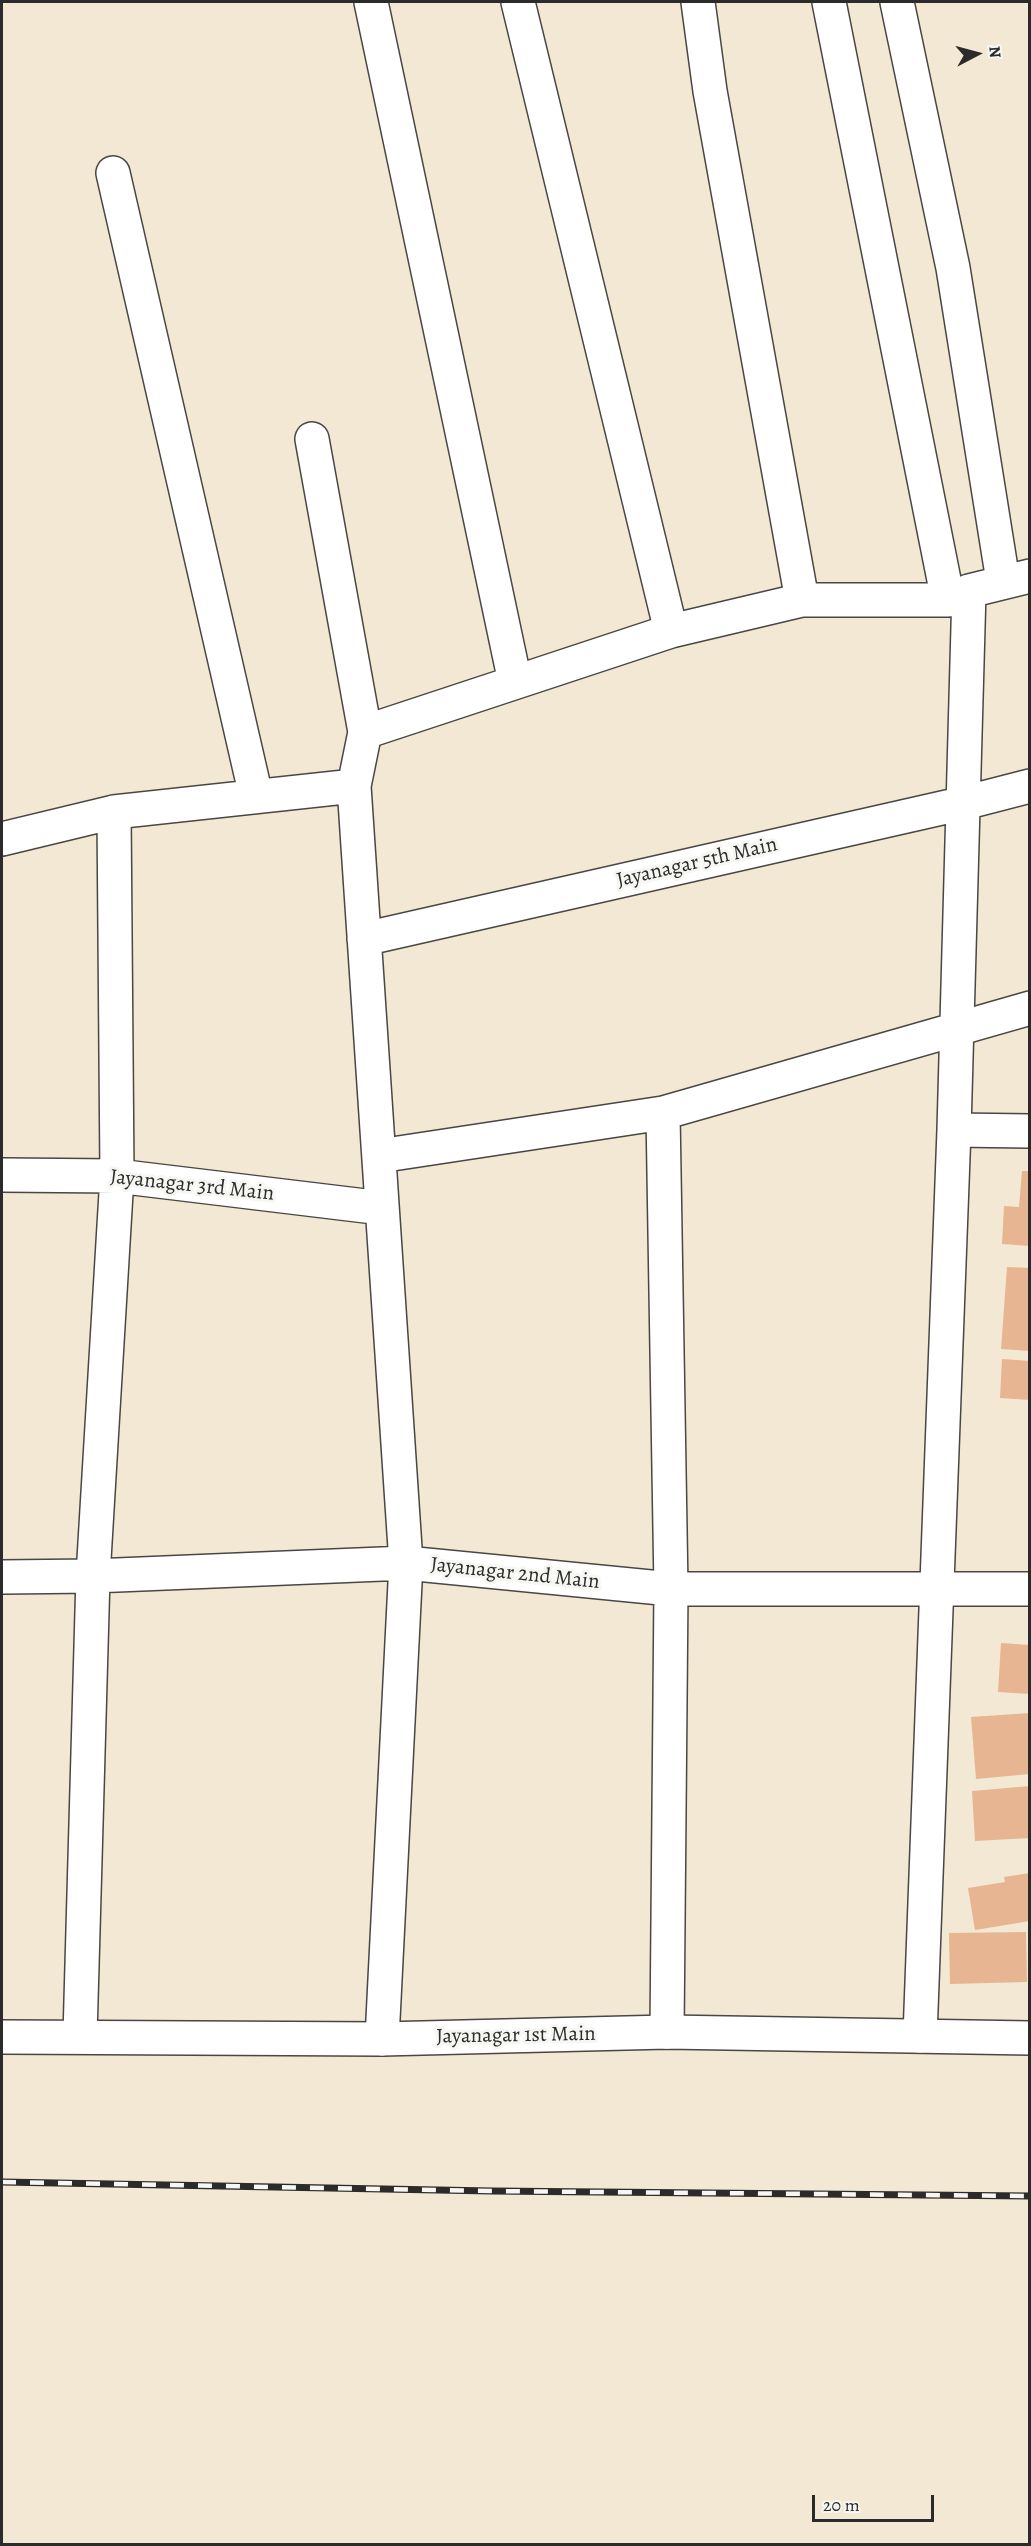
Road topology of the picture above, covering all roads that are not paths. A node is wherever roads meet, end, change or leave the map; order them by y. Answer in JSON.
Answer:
{"nodes":[{"id":1,"x":371,"y":2,"type":"edge"},
{"id":2,"x":518,"y":2,"type":"edge"},
{"id":3,"x":698,"y":2,"type":"edge"},
{"id":4,"x":829,"y":2,"type":"edge"},
{"id":5,"x":897,"y":2,"type":"edge"},
{"id":6,"x":113,"y":173,"type":"dead end"},
{"id":7,"x":312,"y":439,"type":"dead end"},
{"id":8,"x":1016,"y":578,"type":"edge"},
{"id":9,"x":958,"y":596,"type":"junction"},
{"id":10,"x":802,"y":600,"type":"junction"},
{"id":11,"x":671,"y":631,"type":"junction"},
{"id":12,"x":515,"y":682,"type":"junction"},
{"id":13,"x":365,"y":732,"type":"junction"},
{"id":14,"x":354,"y":786,"type":"junction"},
{"id":15,"x":1029,"y":786,"type":"edge"},
{"id":16,"x":256,"y":796,"type":"junction"},
{"id":17,"x":964,"y":803,"type":"junction"},
{"id":18,"x":114,"y":812,"type":"junction"},
{"id":19,"x":2,"y":839,"type":"edge"},
{"id":20,"x":364,"y":939,"type":"junction"},
{"id":21,"x":1029,"y":1008,"type":"edge"},
{"id":22,"x":956,"y":1029,"type":"junction"},
{"id":23,"x":663,"y":1113,"type":"junction"},
{"id":24,"x":954,"y":1130,"type":"junction"},
{"id":25,"x":1029,"y":1131,"type":"edge"},
{"id":26,"x":379,"y":1156,"type":"junction"},
{"id":27,"x":2,"y":1175,"type":"edge"},
{"id":28,"x":117,"y":1176,"type":"junction"},
{"id":29,"x":382,"y":1208,"type":"junction"},
{"id":30,"x":406,"y":1563,"type":"junction"},
{"id":31,"x":93,"y":1576,"type":"junction"},
{"id":32,"x":2,"y":1577,"type":"edge"},
{"id":33,"x":671,"y":1589,"type":"junction"},
{"id":34,"x":937,"y":1589,"type":"junction"},
{"id":35,"x":1029,"y":1589,"type":"edge"},
{"id":36,"x":667,"y":2032,"type":"junction"},
{"id":37,"x":80,"y":2036,"type":"junction"},
{"id":38,"x":920,"y":2036,"type":"junction"},
{"id":39,"x":2,"y":2037,"type":"edge"},
{"id":40,"x":1029,"y":2038,"type":"edge"},
{"id":41,"x":381,"y":2039,"type":"junction"}],
"edges":[{"from":1,"to":12,"type":"street"},
{"from":2,"to":11,"type":"street"},
{"from":3,"to":10,"type":"street"},
{"from":4,"to":9,"type":"street"},
{"from":5,"to":8,"type":"street"},
{"from":6,"to":16,"type":"street"},
{"from":7,"to":13,"type":"street"},
{"from":8,"to":9,"type":"street"},
{"from":9,"to":10,"type":"street"},
{"from":9,"to":17,"type":"street"},
{"from":10,"to":11,"type":"street"},
{"from":11,"to":12,"type":"street"},
{"from":12,"to":13,"type":"street"},
{"from":13,"to":14,"type":"street"},
{"from":14,"to":16,"type":"street"},
{"from":14,"to":20,"type":"street"},
{"from":15,"to":17,"type":"street","name":"Jayanagar 5th Main"},
{"from":16,"to":18,"type":"street"},
{"from":17,"to":20,"type":"street","name":"Jayanagar 5th Main"},
{"from":17,"to":22,"type":"street"},
{"from":18,"to":19,"type":"street"},
{"from":18,"to":28,"type":"street"},
{"from":20,"to":26,"type":"street"},
{"from":21,"to":22,"type":"street"},
{"from":22,"to":23,"type":"street"},
{"from":22,"to":24,"type":"street"},
{"from":23,"to":26,"type":"street"},
{"from":23,"to":33,"type":"street"},
{"from":24,"to":25,"type":"street"},
{"from":24,"to":34,"type":"street"},
{"from":26,"to":29,"type":"street"},
{"from":27,"to":28,"type":"street","name":"Jayanagar 3rd Main"},
{"from":28,"to":29,"type":"street","name":"Jayanagar 3rd Main"},
{"from":28,"to":31,"type":"street"},
{"from":29,"to":30,"type":"street"},
{"from":30,"to":31,"type":"street","name":"Jayanagar 2nd Main"},
{"from":30,"to":33,"type":"street","name":"Jayanagar 2nd Main"},
{"from":30,"to":41,"type":"street"},
{"from":31,"to":32,"type":"street","name":"Jayanagar 2nd Main"},
{"from":31,"to":37,"type":"street"},
{"from":33,"to":34,"type":"street","name":"Jayanagar 2nd Main"},
{"from":33,"to":36,"type":"street"},
{"from":34,"to":35,"type":"street","name":"Jayanagar 2nd Main"},
{"from":34,"to":38,"type":"street"},
{"from":36,"to":38,"type":"street","name":"Jayanagar 1st Main"},
{"from":36,"to":41,"type":"street","name":"Jayanagar 1st Main"},
{"from":37,"to":39,"type":"street","name":"Jayanagar 1st Main"},
{"from":37,"to":41,"type":"street","name":"Jayanagar 1st Main"},
{"from":38,"to":40,"type":"street","name":"Jayanagar 1st Main"}]}
